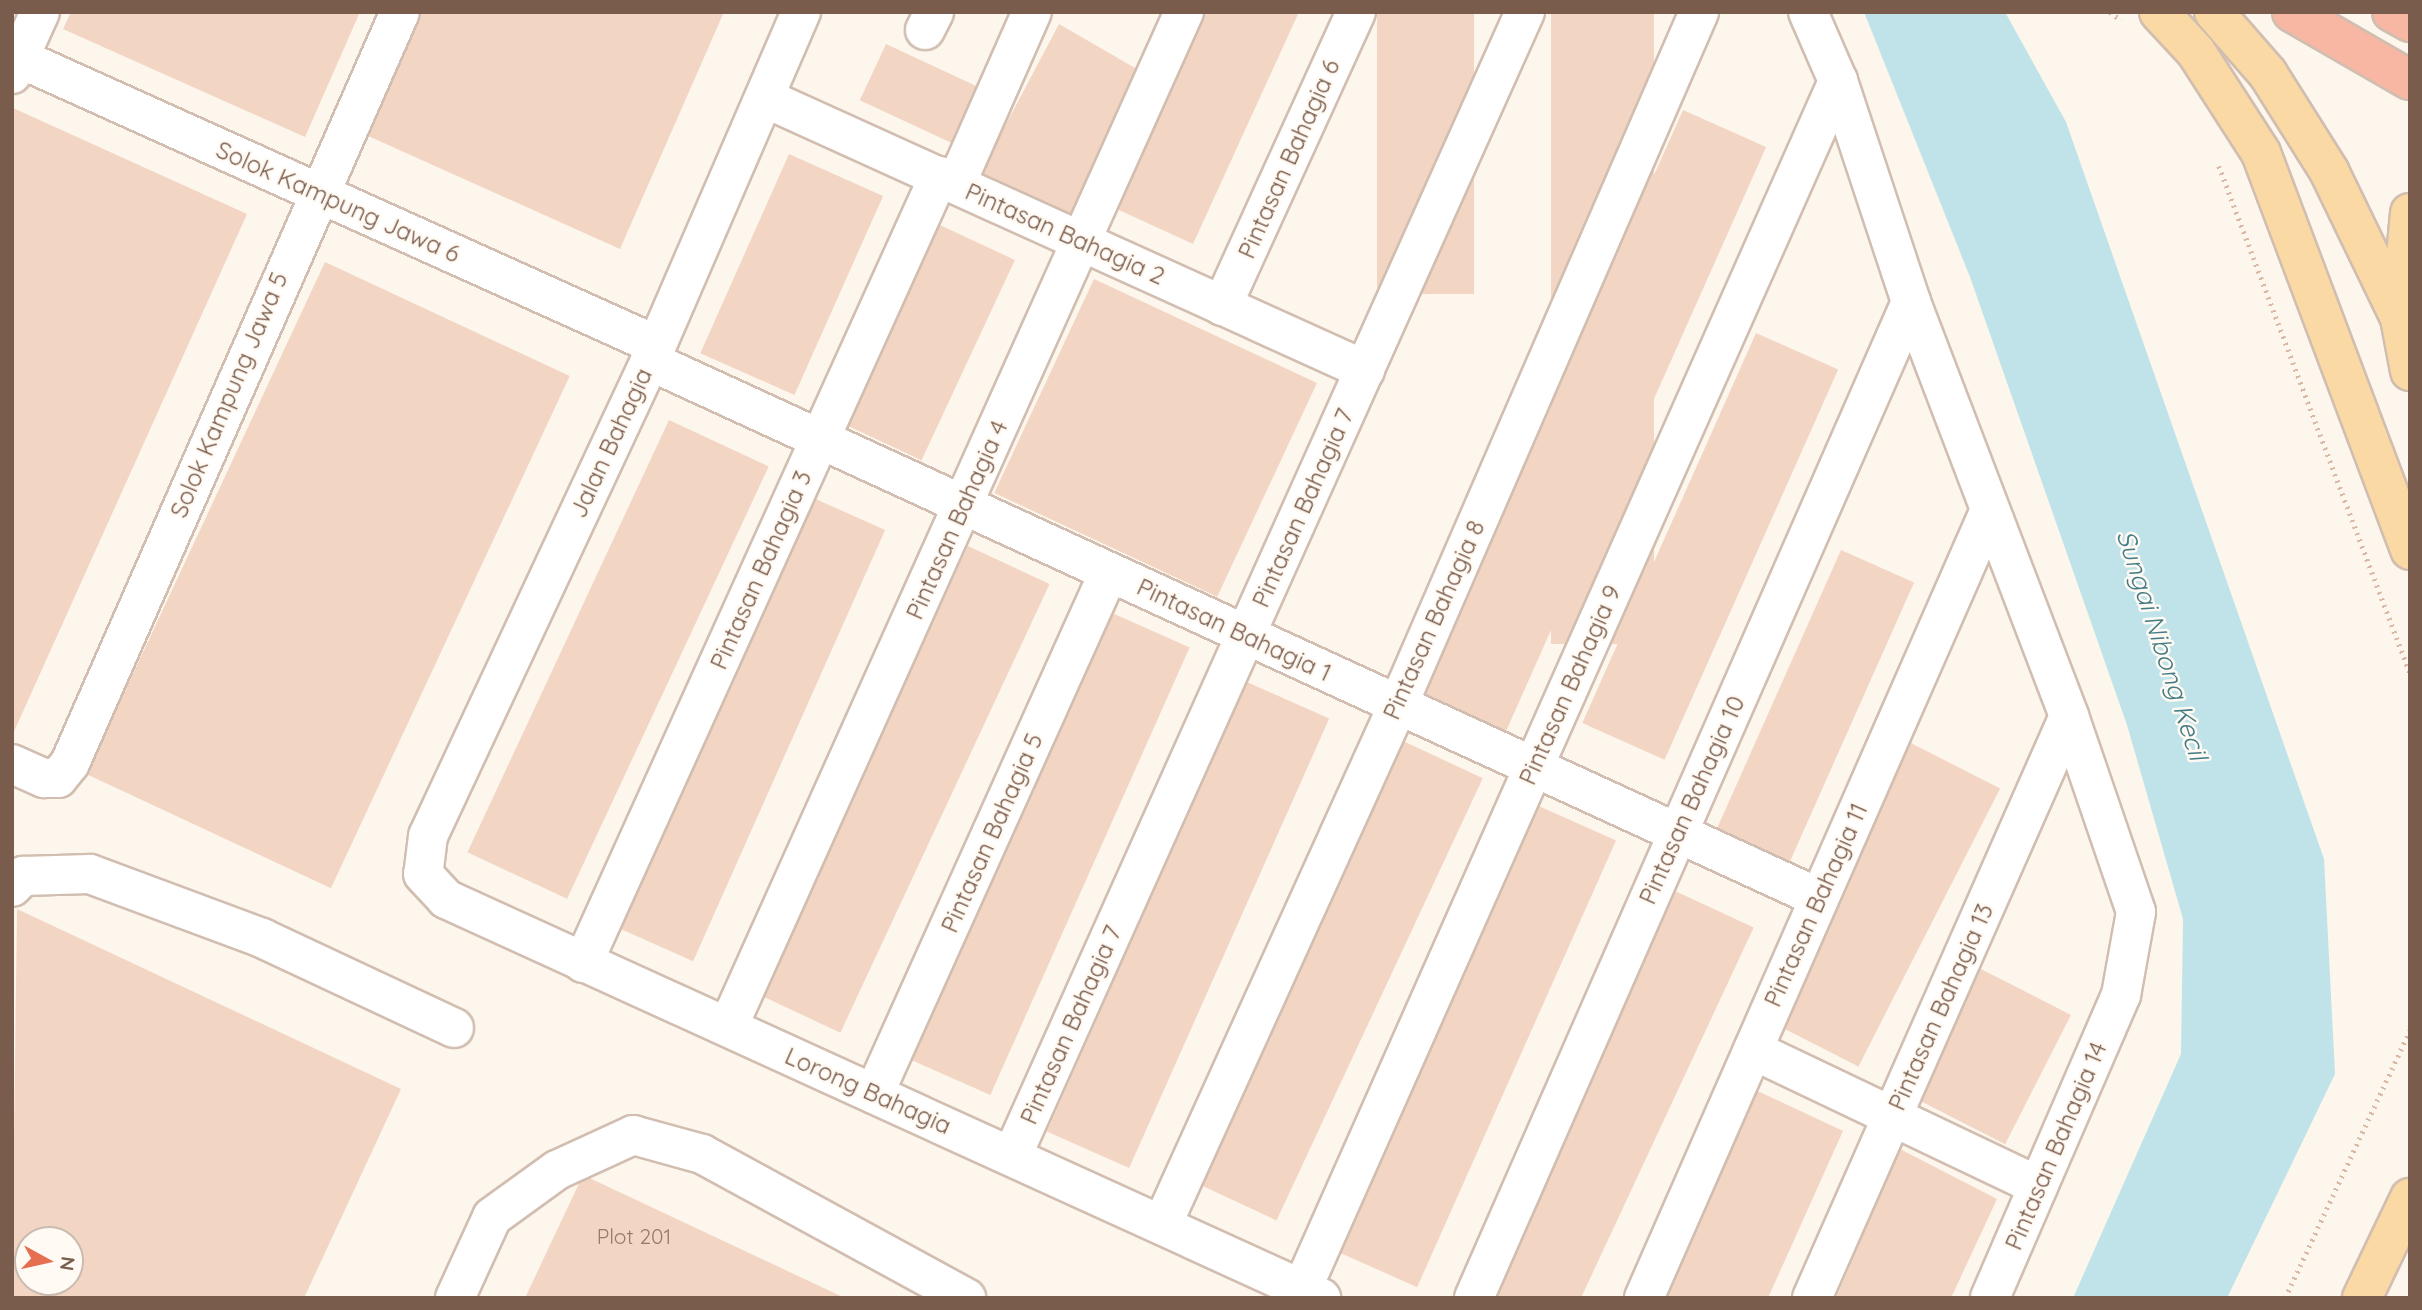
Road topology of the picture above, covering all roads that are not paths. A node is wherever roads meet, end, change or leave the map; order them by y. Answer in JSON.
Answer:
{"nodes":[{"id":1,"x":40,"y":12,"type":"edge"},
{"id":2,"x":400,"y":12,"type":"edge"},
{"id":3,"x":801,"y":12,"type":"edge"},
{"id":4,"x":1032,"y":12,"type":"edge"},
{"id":5,"x":1184,"y":12,"type":"edge"},
{"id":6,"x":1356,"y":12,"type":"edge"},
{"id":7,"x":1525,"y":12,"type":"edge"},
{"id":8,"x":1699,"y":12,"type":"edge"},
{"id":9,"x":1808,"y":12,"type":"edge"},
{"id":10,"x":2214,"y":12,"type":"edge"},
{"id":11,"x":2292,"y":12,"type":"edge"},
{"id":12,"x":2392,"y":12,"type":"edge"},
{"id":13,"x":2143,"y":19,"type":"edge"},
{"id":14,"x":2410,"y":22,"type":"edge"},
{"id":15,"x":16,"y":66,"type":"edge"},
{"id":16,"x":1838,"y":80,"type":"junction"},
{"id":17,"x":2410,"y":80,"type":"edge"},
{"id":18,"x":765,"y":98,"type":"junction"},
{"id":19,"x":947,"y":180,"type":"junction"},
{"id":20,"x":317,"y":193,"type":"junction"},
{"id":21,"x":2410,"y":213,"type":"edge"},
{"id":22,"x":1082,"y":241,"type":"junction"},
{"id":23,"x":1911,"y":302,"type":"junction"},
{"id":24,"x":1222,"y":306,"type":"junction"},
{"id":25,"x":2400,"y":318,"type":"junction"},
{"id":26,"x":653,"y":353,"type":"junction"},
{"id":27,"x":1365,"y":370,"type":"junction"},
{"id":28,"x":2410,"y":370,"type":"edge"},
{"id":29,"x":820,"y":440,"type":"junction"},
{"id":30,"x":963,"y":505,"type":"junction"},
{"id":31,"x":1989,"y":512,"type":"junction"},
{"id":32,"x":2410,"y":550,"type":"edge"},
{"id":33,"x":1109,"y":572,"type":"junction"},
{"id":34,"x":1246,"y":635,"type":"junction"},
{"id":35,"x":1398,"y":705,"type":"junction"},
{"id":36,"x":2069,"y":716,"type":"junction"},
{"id":37,"x":12,"y":764,"type":"edge"},
{"id":38,"x":1534,"y":767,"type":"junction"},
{"id":39,"x":1678,"y":833,"type":"junction"},
{"id":40,"x":423,"y":874,"type":"joint"},
{"id":41,"x":12,"y":887,"type":"edge"},
{"id":42,"x":1819,"y":898,"type":"junction"},
{"id":43,"x":583,"y":963,"type":"junction"},
{"id":44,"x":728,"y":1027,"type":"junction"},
{"id":45,"x":454,"y":1028,"type":"dead end"},
{"id":46,"x":1753,"y":1050,"type":"junction"},
{"id":47,"x":874,"y":1094,"type":"junction"},
{"id":48,"x":1892,"y":1117,"type":"junction"},
{"id":49,"x":1012,"y":1156,"type":"junction"},
{"id":50,"x":2038,"y":1186,"type":"junction"},
{"id":51,"x":2410,"y":1198,"type":"edge"},
{"id":52,"x":1162,"y":1225,"type":"junction"},
{"id":53,"x":1311,"y":1294,"type":"edge"},
{"id":54,"x":455,"y":1298,"type":"edge"},
{"id":55,"x":966,"y":1298,"type":"edge"},
{"id":56,"x":1474,"y":1298,"type":"edge"},
{"id":57,"x":1644,"y":1298,"type":"edge"},
{"id":58,"x":1812,"y":1298,"type":"edge"},
{"id":59,"x":1990,"y":1298,"type":"edge"},
{"id":60,"x":2362,"y":1298,"type":"edge"}],
"edges":[{"from":1,"to":15,"type":"street","name":"Solok Kampung Jawa 6"},
{"from":2,"to":20,"type":"street","name":"Solok Kampung Jawa 5"},
{"from":3,"to":18,"type":"street","name":"Jalan Bahagia"},
{"from":4,"to":19,"type":"street","name":"Pintasan Bahagia 3"},
{"from":5,"to":22,"type":"street","name":"Pintasan Bahagia 4"},
{"from":6,"to":24,"type":"street","name":"Pintasan Bahagia 6"},
{"from":7,"to":27,"type":"street","name":"Pintasan Bahagia 7"},
{"from":8,"to":35,"type":"street","name":"Pintasan Bahagia 8"},
{"from":9,"to":16,"type":"street","name":"Pintasan Bahagia 14"},
{"from":10,"to":25,"type":"main road"},
{"from":11,"to":17,"type":"highway"},
{"from":12,"to":14,"type":"highway"},
{"from":13,"to":32,"type":"main road"},
{"from":15,"to":20,"type":"street","name":"Solok Kampung Jawa 6"},
{"from":16,"to":23,"type":"street","name":"Pintasan Bahagia 14"},
{"from":16,"to":38,"type":"street","name":"Pintasan Bahagia 9"},
{"from":18,"to":19,"type":"street","name":"Pintasan Bahagia 2"},
{"from":18,"to":26,"type":"street","name":"Jalan Bahagia"},
{"from":19,"to":22,"type":"street","name":"Pintasan Bahagia 2"},
{"from":19,"to":29,"type":"street","name":"Pintasan Bahagia 3"},
{"from":20,"to":26,"type":"street","name":"Solok Kampung Jawa 6"},
{"from":20,"to":37,"type":"street","name":"Solok Kampung Jawa 5"},
{"from":21,"to":25,"type":"main road"},
{"from":22,"to":24,"type":"street","name":"Pintasan Bahagia 2"},
{"from":22,"to":30,"type":"street","name":"Pintasan Bahagia 4"},
{"from":23,"to":31,"type":"street","name":"Pintasan Bahagia 14"},
{"from":23,"to":39,"type":"street","name":"Pintasan Bahagia 10"},
{"from":24,"to":27,"type":"street","name":"Pintasan Bahagia 2"},
{"from":25,"to":28,"type":"main road"},
{"from":26,"to":29,"type":"street","name":"Pintasan Bahagia 1"},
{"from":26,"to":40,"type":"street","name":"Jalan Bahagia"},
{"from":27,"to":34,"type":"street","name":"Pintasan Bahagia 7"},
{"from":29,"to":30,"type":"street","name":"Pintasan Bahagia 1"},
{"from":29,"to":43,"type":"street","name":"Pintasan Bahagia 3"},
{"from":30,"to":33,"type":"street","name":"Pintasan Bahagia 1"},
{"from":30,"to":44,"type":"street","name":"Pintasan Bahagia 4"},
{"from":31,"to":36,"type":"street","name":"Pintasan Bahagia 14"},
{"from":31,"to":42,"type":"street","name":"Pintasan Bahagia 11"},
{"from":33,"to":34,"type":"street","name":"Pintasan Bahagia 1"},
{"from":33,"to":47,"type":"street","name":"Pintasan Bahagia 5"},
{"from":34,"to":35,"type":"street","name":"Pintasan Bahagia 1"},
{"from":34,"to":49,"type":"street","name":"Pintasan Bahagia 7"},
{"from":35,"to":38,"type":"street","name":"Pintasan Bahagia 1"},
{"from":35,"to":52,"type":"street","name":"Pintasan Bahagia 8"},
{"from":36,"to":48,"type":"street","name":"Pintasan Bahagia 13"},
{"from":36,"to":50,"type":"street","name":"Pintasan Bahagia 14"},
{"from":38,"to":39,"type":"street","name":"Pintasan Bahagia 1"},
{"from":38,"to":53,"type":"street","name":"Pintasan Bahagia 9"},
{"from":39,"to":42,"type":"street","name":"Pintasan Bahagia 1"},
{"from":39,"to":56,"type":"street","name":"Pintasan Bahagia 10"},
{"from":40,"to":43,"type":"street","name":"Lorong Bahagia"},
{"from":41,"to":45,"type":"street"},
{"from":42,"to":46,"type":"street","name":"Pintasan Bahagia 11"},
{"from":43,"to":44,"type":"street","name":"Lorong Bahagia"},
{"from":44,"to":47,"type":"street","name":"Lorong Bahagia"},
{"from":46,"to":48,"type":"street"},
{"from":46,"to":57,"type":"street","name":"Pintasan Bahagia 11"},
{"from":47,"to":49,"type":"street","name":"Lorong Bahagia"},
{"from":48,"to":50,"type":"street"},
{"from":48,"to":58,"type":"street","name":"Pintasan Bahagia 13"},
{"from":49,"to":52,"type":"street","name":"Lorong Bahagia"},
{"from":50,"to":59,"type":"street","name":"Pintasan Bahagia 14"},
{"from":51,"to":60,"type":"main road"},
{"from":52,"to":53,"type":"street","name":"Lorong Bahagia"},
{"from":54,"to":55,"type":"street"}]}
